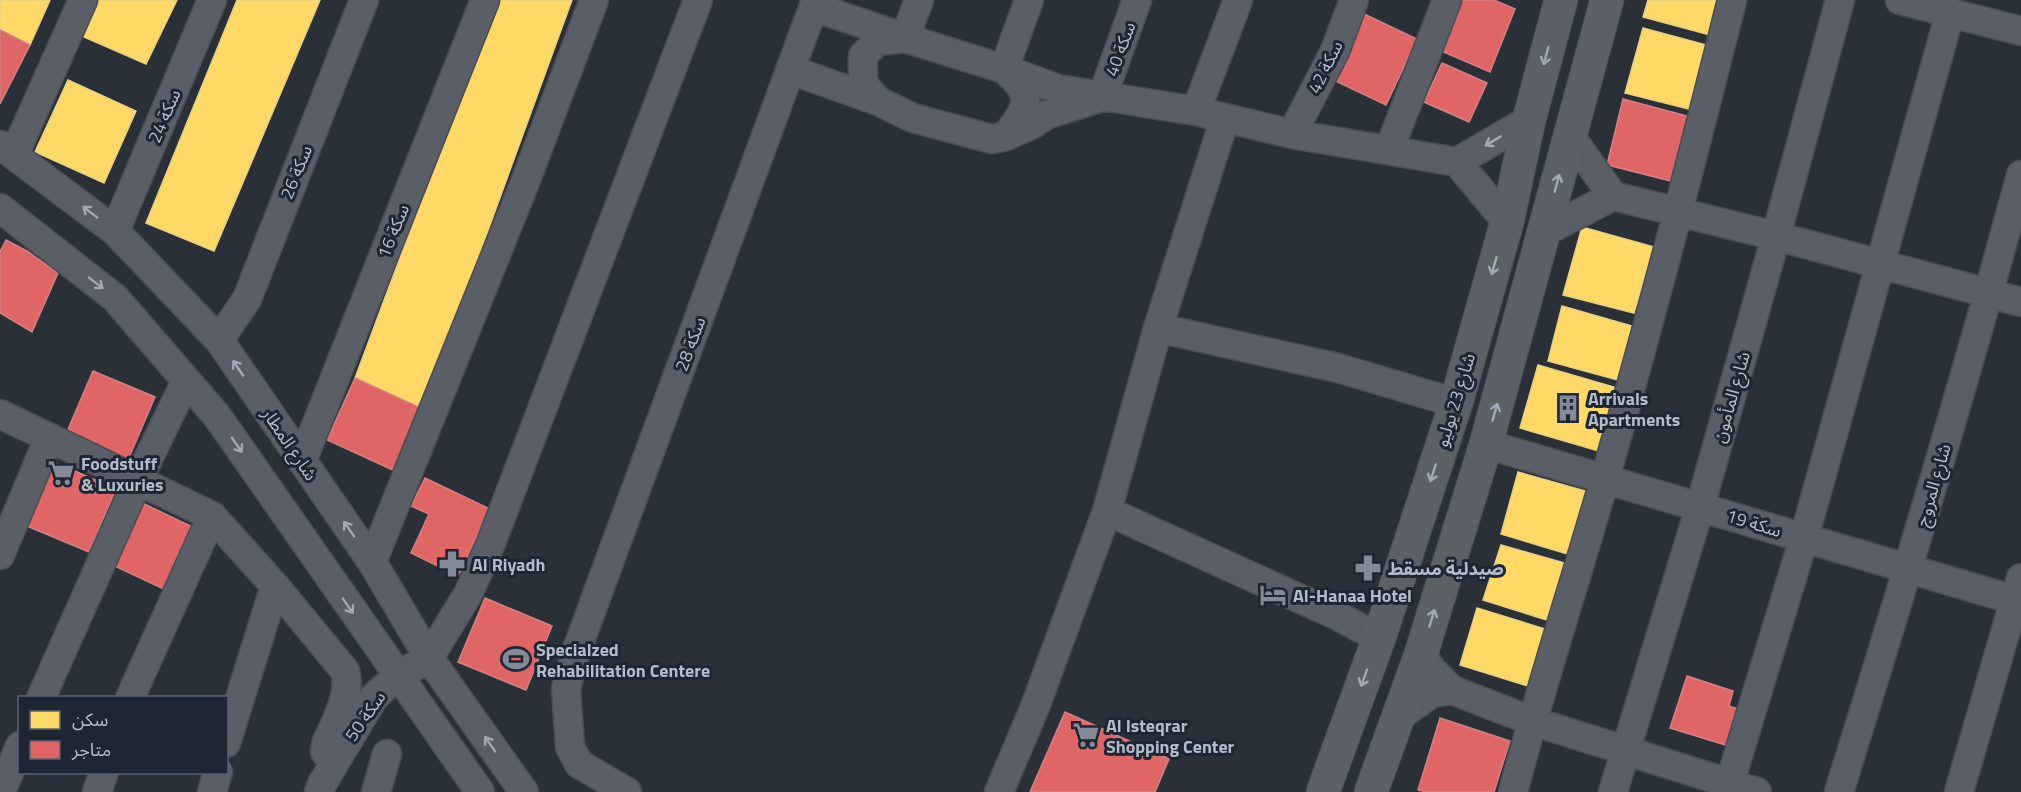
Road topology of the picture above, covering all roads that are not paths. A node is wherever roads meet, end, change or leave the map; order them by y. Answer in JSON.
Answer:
{"nodes":[{"id":1,"x":83,"y":0,"type":"edge"},
{"id":2,"x":213,"y":0,"type":"edge"},
{"id":3,"x":364,"y":0,"type":"edge"},
{"id":4,"x":485,"y":0,"type":"edge"},
{"id":5,"x":594,"y":0,"type":"edge"},
{"id":6,"x":698,"y":0,"type":"edge"},
{"id":7,"x":919,"y":0,"type":"edge"},
{"id":8,"x":1029,"y":0,"type":"edge"},
{"id":9,"x":1137,"y":0,"type":"edge"},
{"id":10,"x":1238,"y":0,"type":"edge"},
{"id":11,"x":1354,"y":0,"type":"edge"},
{"id":12,"x":1447,"y":0,"type":"edge"},
{"id":13,"x":1561,"y":0,"type":"edge"},
{"id":14,"x":1607,"y":0,"type":"edge"},
{"id":15,"x":1732,"y":0,"type":"edge"},
{"id":16,"x":1840,"y":0,"type":"edge"},
{"id":17,"x":1900,"y":0,"type":"edge"},
{"id":18,"x":815,"y":3,"type":"edge"},
{"id":19,"x":1950,"y":13,"type":"junction"},
{"id":20,"x":2021,"y":31,"type":"edge"},
{"id":21,"x":905,"y":38,"type":"junction"},
{"id":22,"x":1004,"y":69,"type":"junction"},
{"id":23,"x":791,"y":70,"type":"junction"},
{"id":24,"x":1102,"y":98,"type":"junction"},
{"id":25,"x":878,"y":101,"type":"junction"},
{"id":26,"x":1196,"y":111,"type":"junction"},
{"id":27,"x":1225,"y":118,"type":"junction"},
{"id":28,"x":1529,"y":120,"type":"junction"},
{"id":29,"x":1292,"y":134,"type":"junction"},
{"id":30,"x":1006,"y":136,"type":"junction"},
{"id":31,"x":1570,"y":136,"type":"junction"},
{"id":32,"x":7,"y":150,"type":"edge"},
{"id":33,"x":1389,"y":150,"type":"junction"},
{"id":34,"x":1457,"y":162,"type":"junction"},
{"id":35,"x":2021,"y":175,"type":"edge"},
{"id":36,"x":1613,"y":196,"type":"junction"},
{"id":37,"x":0,"y":208,"type":"edge"},
{"id":38,"x":1679,"y":213,"type":"junction"},
{"id":39,"x":1507,"y":222,"type":"junction"},
{"id":40,"x":115,"y":231,"type":"junction"},
{"id":41,"x":1544,"y":232,"type":"junction"},
{"id":42,"x":1776,"y":236,"type":"junction"},
{"id":43,"x":1882,"y":264,"type":"junction"},
{"id":44,"x":1989,"y":293,"type":"junction"},
{"id":45,"x":2021,"y":302,"type":"edge"},
{"id":46,"x":1158,"y":328,"type":"junction"},
{"id":47,"x":219,"y":340,"type":"junction"},
{"id":48,"x":186,"y":381,"type":"junction"},
{"id":49,"x":1456,"y":403,"type":"junction"},
{"id":50,"x":0,"y":414,"type":"edge"},
{"id":51,"x":49,"y":438,"type":"junction"},
{"id":52,"x":1486,"y":444,"type":"junction"},
{"id":53,"x":302,"y":461,"type":"junction"},
{"id":54,"x":1605,"y":478,"type":"junction"},
{"id":55,"x":138,"y":480,"type":"junction"},
{"id":56,"x":1700,"y":507,"type":"junction"},
{"id":57,"x":1107,"y":511,"type":"junction"},
{"id":58,"x":212,"y":516,"type":"junction"},
{"id":59,"x":1804,"y":538,"type":"junction"},
{"id":60,"x":0,"y":555,"type":"edge"},
{"id":61,"x":372,"y":562,"type":"junction"},
{"id":62,"x":1909,"y":568,"type":"junction"},
{"id":63,"x":275,"y":586,"type":"junction"},
{"id":64,"x":2019,"y":593,"type":"edge"},
{"id":65,"x":1379,"y":638,"type":"junction"},
{"id":66,"x":1421,"y":654,"type":"junction"},
{"id":67,"x":429,"y":658,"type":"junction"},
{"id":68,"x":397,"y":676,"type":"junction"},
{"id":69,"x":1452,"y":690,"type":"junction"},
{"id":70,"x":42,"y":696,"type":"edge"},
{"id":71,"x":131,"y":696,"type":"edge"},
{"id":72,"x":1396,"y":719,"type":"junction"},
{"id":73,"x":1532,"y":721,"type":"junction"},
{"id":74,"x":228,"y":737,"type":"edge"},
{"id":75,"x":18,"y":751,"type":"edge"},
{"id":76,"x":1626,"y":751,"type":"junction"},
{"id":77,"x":387,"y":754,"type":"dead end"},
{"id":78,"x":103,"y":774,"type":"edge"},
{"id":79,"x":217,"y":774,"type":"edge"},
{"id":80,"x":320,"y":788,"type":"edge"},
{"id":81,"x":1728,"y":788,"type":"edge"},
{"id":82,"x":1,"y":792,"type":"edge"},
{"id":83,"x":97,"y":792,"type":"edge"},
{"id":84,"x":212,"y":792,"type":"edge"},
{"id":85,"x":376,"y":792,"type":"edge"},
{"id":86,"x":480,"y":792,"type":"edge"},
{"id":87,"x":524,"y":792,"type":"edge"},
{"id":88,"x":627,"y":792,"type":"edge"},
{"id":89,"x":999,"y":792,"type":"edge"},
{"id":90,"x":1323,"y":792,"type":"edge"},
{"id":91,"x":1371,"y":792,"type":"edge"},
{"id":92,"x":1514,"y":792,"type":"edge"},
{"id":93,"x":1613,"y":792,"type":"edge"},
{"id":94,"x":1757,"y":792,"type":"edge"},
{"id":95,"x":1839,"y":792,"type":"edge"},
{"id":96,"x":1959,"y":792,"type":"edge"}],
"edges":[{"from":1,"to":32,"type":"street"},
{"from":2,"to":40,"type":"street","name":"سكة 24"},
{"from":3,"to":47,"type":"street","name":"سكة 26"},
{"from":4,"to":53,"type":"street","name":"سكة 16"},
{"from":5,"to":61,"type":"street"},
{"from":6,"to":67,"type":"street"},
{"from":7,"to":21,"type":"street"},
{"from":8,"to":22,"type":"street"},
{"from":9,"to":24,"type":"street","name":"سكة 40"},
{"from":10,"to":26,"type":"street"},
{"from":11,"to":29,"type":"street","name":"سكة 42"},
{"from":12,"to":33,"type":"street"},
{"from":13,"to":28,"type":"main road","name":"شارع 23 يوليو","one_way":true},
{"from":14,"to":31,"type":"main road"},
{"from":15,"to":38,"type":"street"},
{"from":16,"to":42,"type":"street","name":"شارع المأمون"},
{"from":17,"to":19,"type":"street"},
{"from":18,"to":21,"type":"street"},
{"from":18,"to":23,"type":"street","name":"سكة 28"},
{"from":19,"to":20,"type":"street"},
{"from":19,"to":43,"type":"street"},
{"from":21,"to":22,"type":"street"},
{"from":21,"to":25,"type":"street"},
{"from":22,"to":24,"type":"street"},
{"from":22,"to":30,"type":"street"},
{"from":23,"to":25,"type":"street"},
{"from":23,"to":88,"type":"street","name":"سكة 28"},
{"from":24,"to":26,"type":"street"},
{"from":24,"to":30,"type":"street"},
{"from":25,"to":30,"type":"street"},
{"from":26,"to":27,"type":"street"},
{"from":27,"to":29,"type":"street"},
{"from":27,"to":46,"type":"street"},
{"from":28,"to":34,"type":"street","one_way":true},
{"from":28,"to":39,"type":"main road","name":"شارع 23 يوليو"},
{"from":29,"to":33,"type":"street"},
{"from":31,"to":36,"type":"street"},
{"from":41,"to":31,"type":"main road","one_way":true},
{"from":40,"to":32,"type":"street","name":"شارع المطار","one_way":true},
{"from":33,"to":34,"type":"street"},
{"from":34,"to":39,"type":"street"},
{"from":35,"to":44,"type":"street","name":"شارع المروج"},
{"from":36,"to":38,"type":"street"},
{"from":36,"to":41,"type":"street"},
{"from":37,"to":48,"type":"street","one_way":true},
{"from":38,"to":42,"type":"street"},
{"from":38,"to":54,"type":"street"},
{"from":39,"to":49,"type":"main road","name":"شارع 23 يوليو","one_way":true},
{"from":40,"to":47,"type":"street","name":"شارع المطار"},
{"from":52,"to":41,"type":"main road","one_way":true},
{"from":42,"to":43,"type":"street"},
{"from":42,"to":56,"type":"street","name":"شارع المأمون"},
{"from":43,"to":44,"type":"street"},
{"from":43,"to":59,"type":"street"},
{"from":44,"to":45,"type":"street"},
{"from":44,"to":62,"type":"street","name":"شارع المروج"},
{"from":46,"to":49,"type":"street"},
{"from":46,"to":57,"type":"street"},
{"from":53,"to":47,"type":"street","name":"شارع المطار","one_way":true},
{"from":48,"to":55,"type":"street"},
{"from":48,"to":68,"type":"street","one_way":true},
{"from":49,"to":65,"type":"main road","name":"شارع 23 يوليو","one_way":true},
{"from":50,"to":51,"type":"street"},
{"from":51,"to":55,"type":"street"},
{"from":51,"to":60,"type":"street"},
{"from":52,"to":54,"type":"street","name":"سكة 19"},
{"from":66,"to":52,"type":"main road","one_way":true},
{"from":61,"to":53,"type":"street","name":"شارع المطار","one_way":true},
{"from":54,"to":56,"type":"street","name":"سكة 19"},
{"from":54,"to":73,"type":"street"},
{"from":55,"to":58,"type":"street"},
{"from":55,"to":70,"type":"street"},
{"from":56,"to":59,"type":"street","name":"سكة 19"},
{"from":56,"to":76,"type":"street","name":"شارع المأمون"},
{"from":57,"to":65,"type":"street"},
{"from":57,"to":89,"type":"street"},
{"from":58,"to":63,"type":"street"},
{"from":58,"to":71,"type":"street"},
{"from":59,"to":62,"type":"street","name":"سكة 19"},
{"from":59,"to":81,"type":"street"},
{"from":61,"to":67,"type":"street","name":"شارع المطار"},
{"from":62,"to":64,"type":"street","name":"سكة 19"},
{"from":62,"to":95,"type":"street","name":"شارع المروج"},
{"from":63,"to":74,"type":"street"},
{"from":63,"to":80,"type":"street"},
{"from":64,"to":96,"type":"street"},
{"from":65,"to":90,"type":"main road","name":"شارع 23 يوليو","one_way":true},
{"from":66,"to":69,"type":"street"},
{"from":66,"to":72,"type":"main road"},
{"from":67,"to":68,"type":"street","name":"سكة 50"},
{"from":87,"to":67,"type":"street","name":"شارع المطار","one_way":true},
{"from":68,"to":80,"type":"street","name":"سكة 50"},
{"from":68,"to":86,"type":"street"},
{"from":69,"to":72,"type":"street"},
{"from":69,"to":73,"type":"street"},
{"from":72,"to":91,"type":"main road"},
{"from":73,"to":76,"type":"street"},
{"from":73,"to":92,"type":"street"},
{"from":75,"to":82,"type":"street"},
{"from":76,"to":81,"type":"street"},
{"from":76,"to":93,"type":"street","name":"شارع المأمون"},
{"from":77,"to":85,"type":"street"},
{"from":78,"to":83,"type":"street"},
{"from":79,"to":84,"type":"street"},
{"from":81,"to":94,"type":"street"}]}
